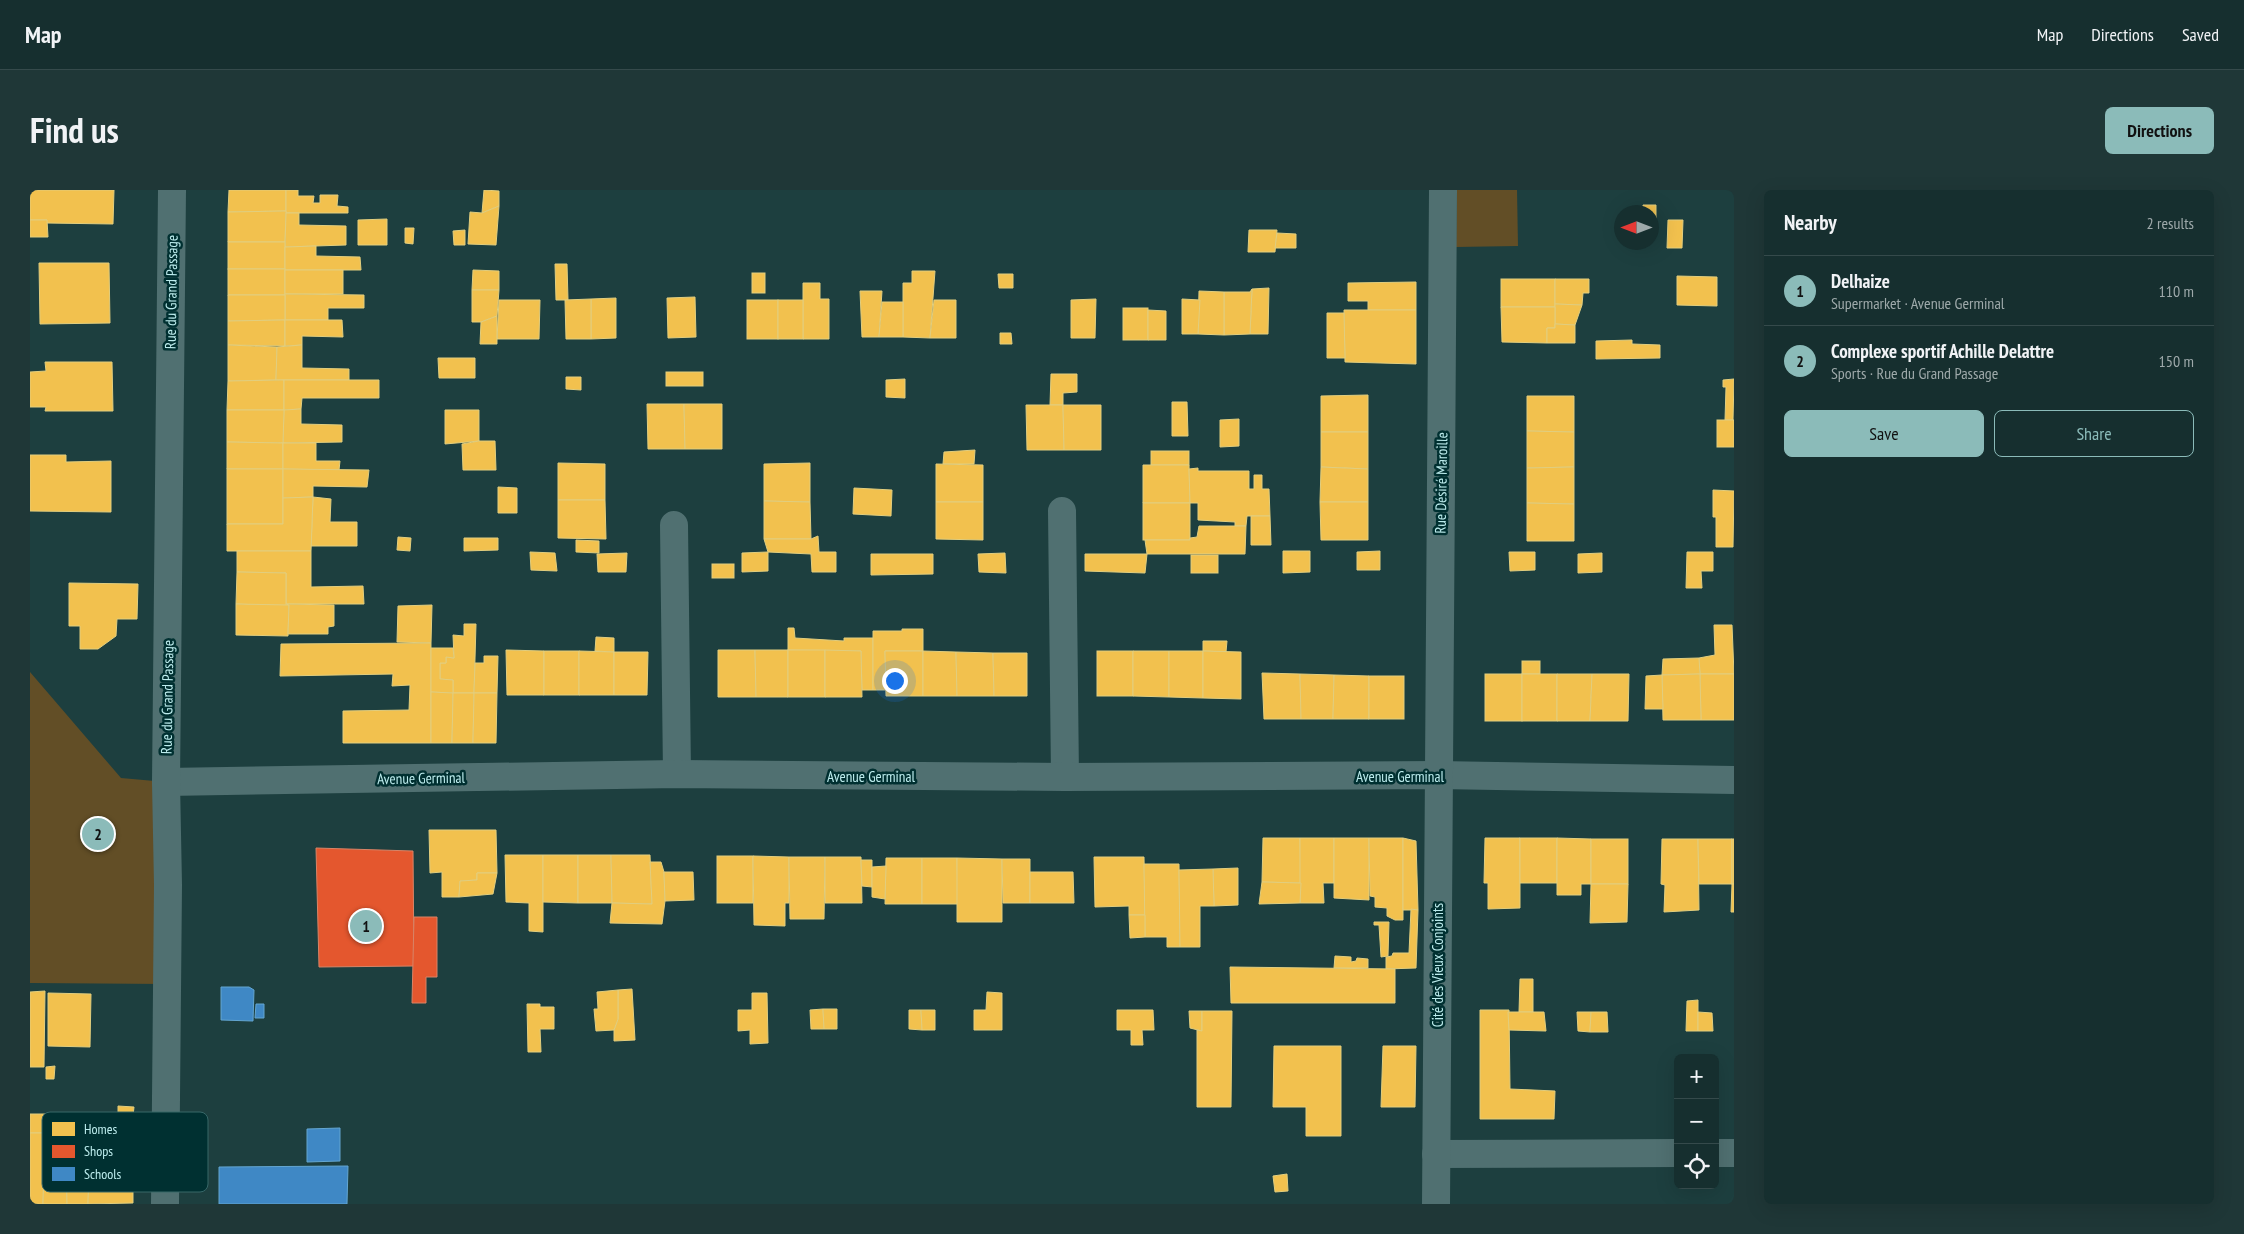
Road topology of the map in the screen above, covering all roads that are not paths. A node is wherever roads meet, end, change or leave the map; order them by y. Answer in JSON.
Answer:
{"nodes":[{"id":1,"x":172,"y":190,"type":"edge"},
{"id":2,"x":1443,"y":190,"type":"edge"},
{"id":3,"x":1062,"y":511,"type":"dead end"},
{"id":4,"x":674,"y":525,"type":"dead end"},
{"id":5,"x":677,"y":774,"type":"junction"},
{"id":6,"x":1438,"y":775,"type":"junction"},
{"id":7,"x":1065,"y":777,"type":"junction"},
{"id":8,"x":1734,"y":780,"type":"edge"},
{"id":9,"x":166,"y":782,"type":"junction"},
{"id":10,"x":166,"y":1112,"type":"edge"},
{"id":11,"x":1674,"y":1153,"type":"edge"},
{"id":12,"x":1719,"y":1153,"type":"edge"},
{"id":13,"x":1734,"y":1153,"type":"edge"},
{"id":14,"x":1436,"y":1154,"type":"junction"},
{"id":15,"x":1436,"y":1204,"type":"edge"}],
"edges":[{"from":1,"to":9,"type":"street","name":"Rue du Grand Passage"},
{"from":2,"to":6,"type":"street","name":"Rue Désiré Maroille"},
{"from":3,"to":7,"type":"street"},
{"from":4,"to":5,"type":"street"},
{"from":5,"to":7,"type":"street","name":"Avenue Germinal"},
{"from":5,"to":9,"type":"street","name":"Avenue Germinal"},
{"from":6,"to":7,"type":"street","name":"Avenue Germinal"},
{"from":6,"to":8,"type":"street","name":"Avenue Germinal"},
{"from":6,"to":14,"type":"street","name":"Cité des Vieux Conjoints"},
{"from":9,"to":10,"type":"street","name":"Rue du Grand Passage"},
{"from":11,"to":14,"type":"street"},
{"from":12,"to":13,"type":"street"},
{"from":14,"to":15,"type":"street","name":"Cité des Vieux Conjoints"}]}
